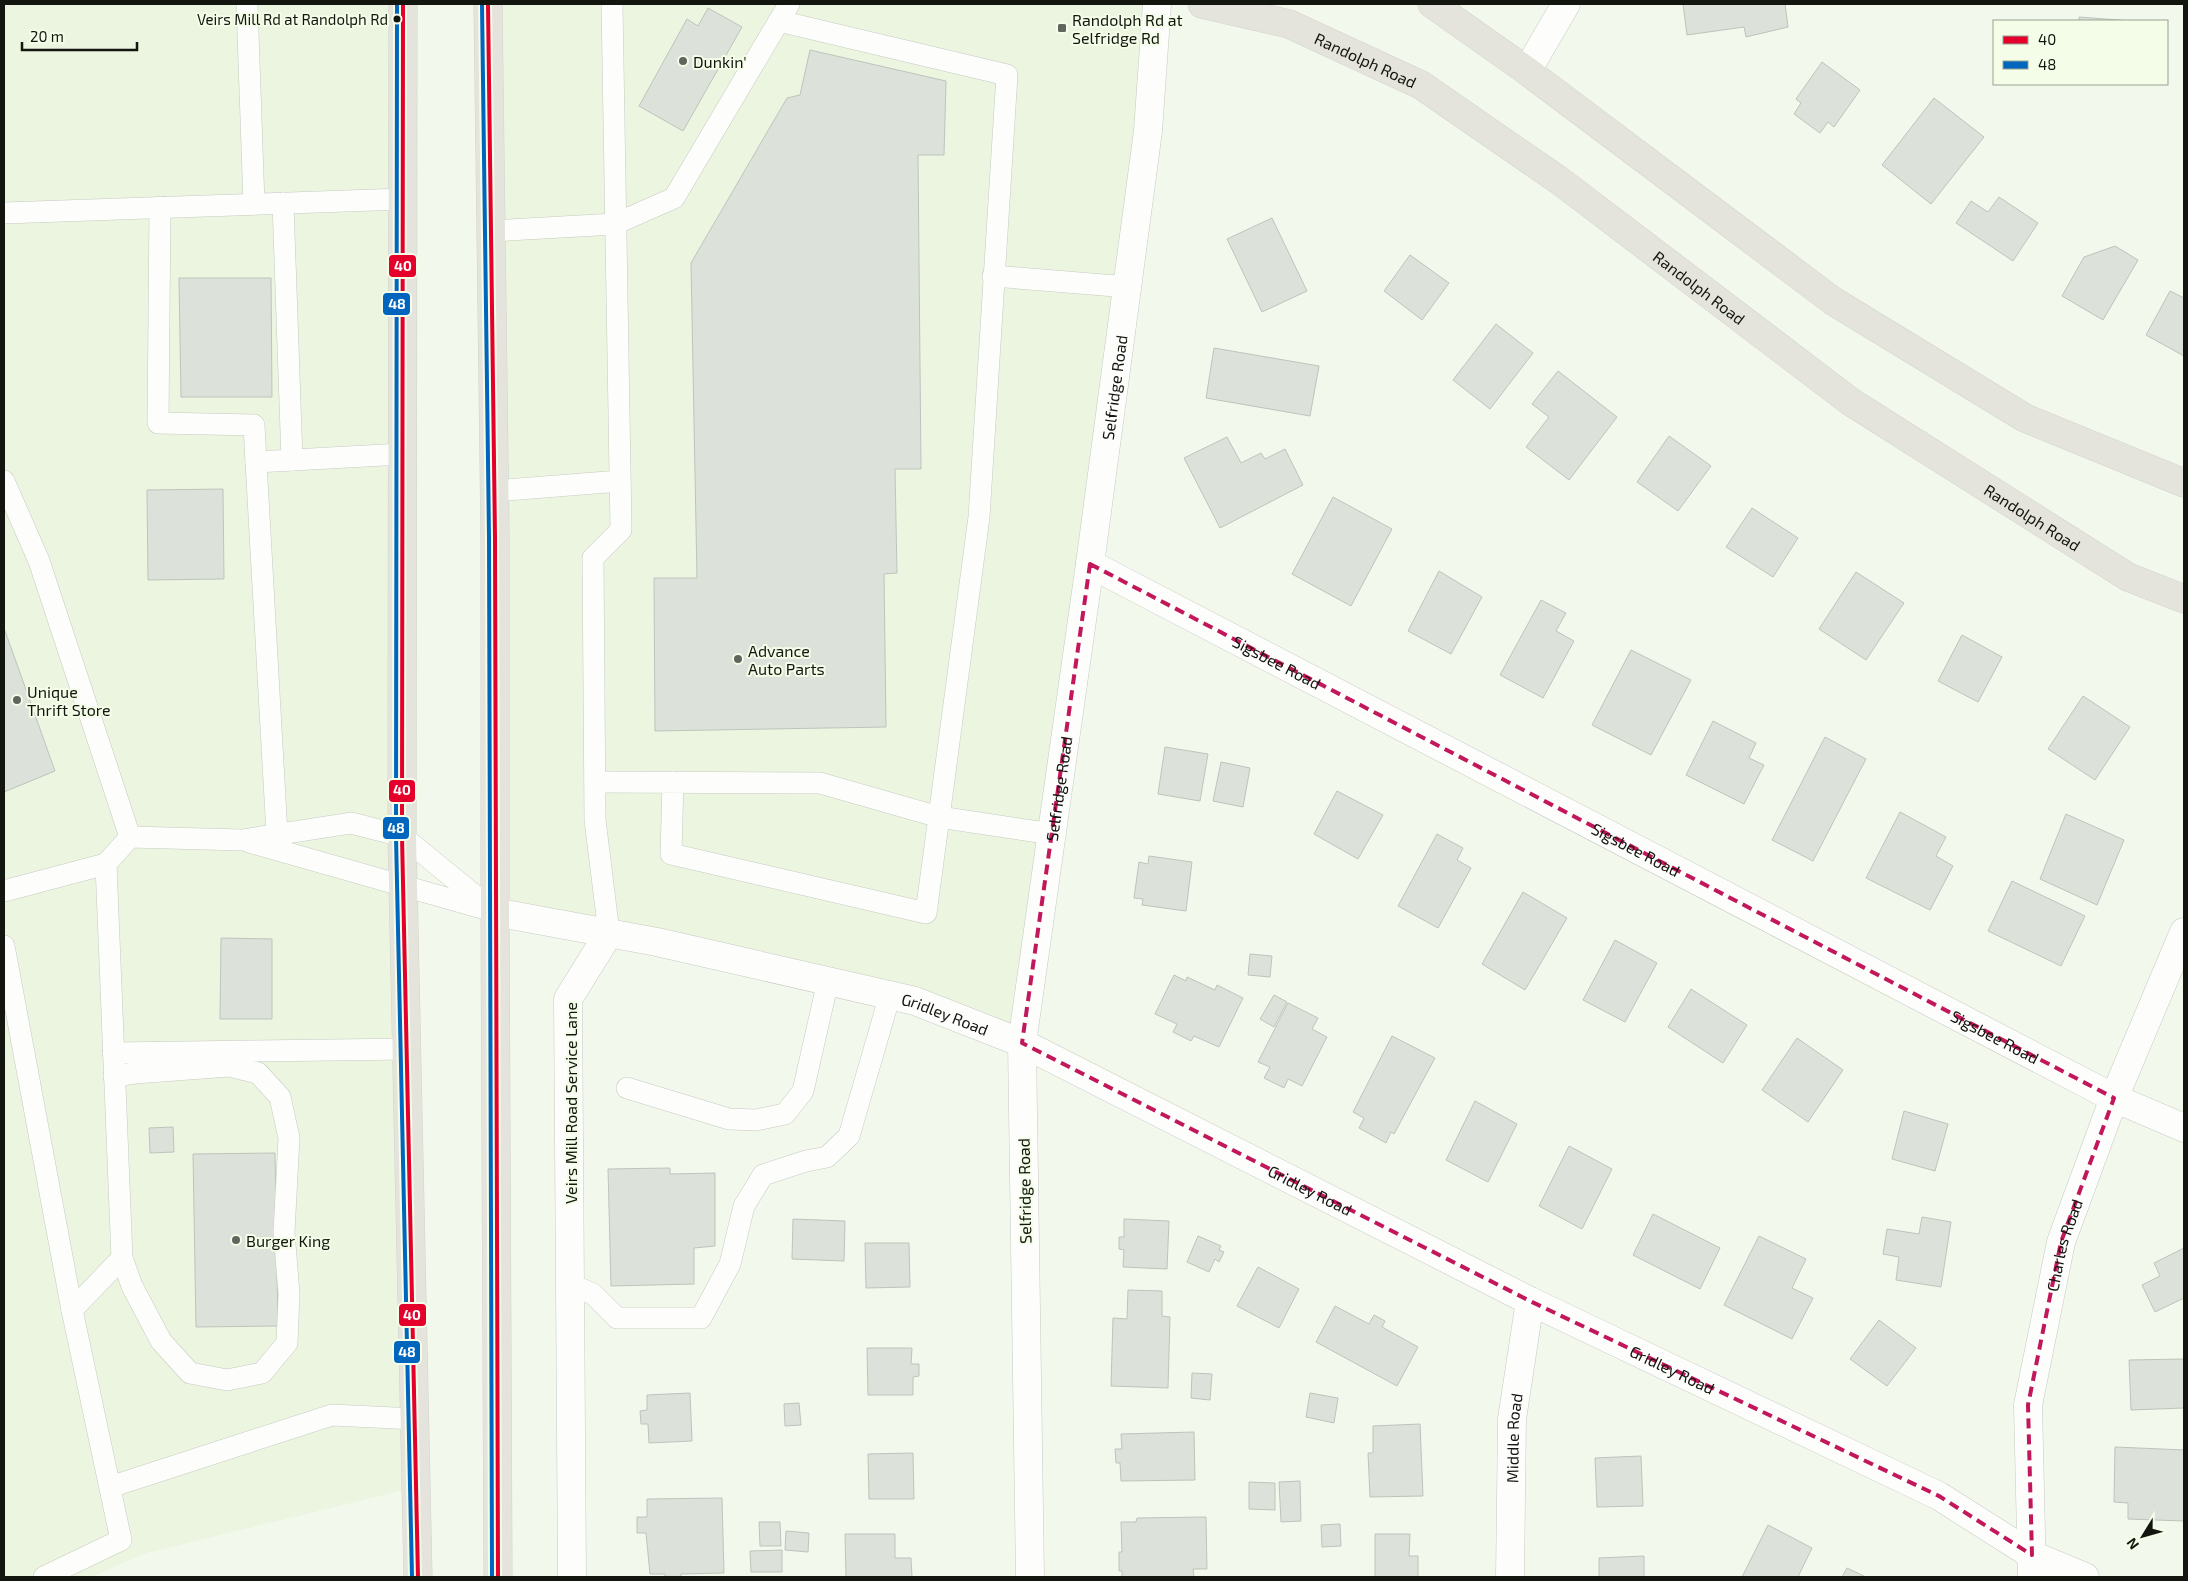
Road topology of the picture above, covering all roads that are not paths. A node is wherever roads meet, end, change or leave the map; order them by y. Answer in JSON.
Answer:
{"nodes":[{"id":1,"x":247,"y":4,"type":"edge"},
{"id":2,"x":403,"y":4,"type":"edge"},
{"id":3,"x":488,"y":4,"type":"edge"},
{"id":4,"x":612,"y":4,"type":"edge"},
{"id":5,"x":1157,"y":4,"type":"edge"},
{"id":6,"x":1202,"y":4,"type":"edge"},
{"id":7,"x":1432,"y":4,"type":"edge"},
{"id":8,"x":1566,"y":4,"type":"edge"},
{"id":9,"x":784,"y":12,"type":"edge"},
{"id":10,"x":1527,"y":71,"type":"junction"},
{"id":11,"x":404,"y":199,"type":"junction"},
{"id":12,"x":283,"y":203,"type":"junction"},
{"id":13,"x":254,"y":204,"type":"junction"},
{"id":14,"x":160,"y":207,"type":"junction"},
{"id":15,"x":4,"y":213,"type":"edge"},
{"id":16,"x":615,"y":224,"type":"junction"},
{"id":17,"x":491,"y":231,"type":"junction"},
{"id":18,"x":993,"y":276,"type":"junction"},
{"id":19,"x":1128,"y":287,"type":"junction"},
{"id":20,"x":403,"y":454,"type":"junction"},
{"id":21,"x":292,"y":460,"type":"junction"},
{"id":22,"x":256,"y":462,"type":"junction"},
{"id":23,"x":4,"y":481,"type":"edge"},
{"id":24,"x":620,"y":481,"type":"junction"},
{"id":25,"x":2184,"y":483,"type":"edge"},
{"id":26,"x":494,"y":491,"type":"junction"},
{"id":27,"x":1090,"y":564,"type":"junction"},
{"id":28,"x":2184,"y":599,"type":"edge"},
{"id":29,"x":595,"y":782,"type":"junction"},
{"id":30,"x":672,"y":782,"type":"junction"},
{"id":31,"x":938,"y":816,"type":"junction"},
{"id":32,"x":277,"y":834,"type":"junction"},
{"id":33,"x":1052,"y":834,"type":"junction"},
{"id":34,"x":402,"y":836,"type":"junction"},
{"id":35,"x":130,"y":837,"type":"junction"},
{"id":36,"x":242,"y":840,"type":"junction"},
{"id":37,"x":106,"y":864,"type":"junction"},
{"id":38,"x":404,"y":885,"type":"junction"},
{"id":39,"x":4,"y":890,"type":"edge"},
{"id":40,"x":494,"y":912,"type":"junction"},
{"id":41,"x":2184,"y":932,"type":"edge"},
{"id":42,"x":609,"y":933,"type":"junction"},
{"id":43,"x":4,"y":946,"type":"edge"},
{"id":44,"x":828,"y":981,"type":"junction"},
{"id":45,"x":890,"y":995,"type":"junction"},
{"id":46,"x":1022,"y":1043,"type":"junction"},
{"id":47,"x":408,"y":1049,"type":"junction"},
{"id":48,"x":113,"y":1053,"type":"junction"},
{"id":49,"x":114,"y":1076,"type":"junction"},
{"id":50,"x":627,"y":1088,"type":"dead end"},
{"id":51,"x":2114,"y":1098,"type":"junction"},
{"id":52,"x":2184,"y":1128,"type":"edge"},
{"id":53,"x":122,"y":1258,"type":"junction"},
{"id":54,"x":570,"y":1284,"type":"junction"},
{"id":55,"x":1530,"y":1301,"type":"junction"},
{"id":56,"x":72,"y":1310,"type":"junction"},
{"id":57,"x":414,"y":1419,"type":"junction"},
{"id":58,"x":110,"y":1487,"type":"junction"},
{"id":59,"x":2032,"y":1566,"type":"edge"},
{"id":60,"x":44,"y":1577,"type":"edge"},
{"id":61,"x":418,"y":1577,"type":"edge"},
{"id":62,"x":498,"y":1577,"type":"edge"},
{"id":63,"x":572,"y":1577,"type":"edge"},
{"id":64,"x":1030,"y":1577,"type":"edge"},
{"id":65,"x":1510,"y":1577,"type":"edge"},
{"id":66,"x":2085,"y":1577,"type":"edge"}],
"edges":[{"from":1,"to":13,"type":"lane"},
{"from":2,"to":11,"type":"main road"},
{"from":3,"to":17,"type":"main road"},
{"from":4,"to":16,"type":"lane"},
{"from":5,"to":19,"type":"street","name":"Selfridge Road"},
{"from":6,"to":28,"type":"main road","name":"Randolph Road"},
{"from":7,"to":10,"type":"main road"},
{"from":8,"to":10,"type":"street"},
{"from":9,"to":16,"type":"lane"},
{"from":9,"to":18,"type":"lane"},
{"from":10,"to":25,"type":"main road"},
{"from":11,"to":12,"type":"lane"},
{"from":11,"to":20,"type":"main road"},
{"from":12,"to":13,"type":"lane"},
{"from":12,"to":21,"type":"lane"},
{"from":13,"to":14,"type":"lane"},
{"from":14,"to":15,"type":"lane"},
{"from":14,"to":22,"type":"lane"},
{"from":16,"to":17,"type":"lane"},
{"from":16,"to":24,"type":"lane"},
{"from":17,"to":26,"type":"main road"},
{"from":18,"to":19,"type":"lane"},
{"from":18,"to":31,"type":"lane"},
{"from":19,"to":27,"type":"street","name":"Selfridge Road"},
{"from":20,"to":21,"type":"lane"},
{"from":20,"to":34,"type":"main road"},
{"from":21,"to":22,"type":"lane"},
{"from":22,"to":32,"type":"lane"},
{"from":23,"to":35,"type":"lane"},
{"from":24,"to":26,"type":"lane"},
{"from":24,"to":29,"type":"lane"},
{"from":26,"to":40,"type":"main road"},
{"from":27,"to":33,"type":"street","name":"Selfridge Road"},
{"from":27,"to":51,"type":"street","name":"Sigsbee Road"},
{"from":29,"to":30,"type":"lane"},
{"from":29,"to":42,"type":"lane"},
{"from":30,"to":31,"type":"lane"},
{"from":30,"to":31,"type":"lane"},
{"from":31,"to":33,"type":"lane"},
{"from":32,"to":34,"type":"lane"},
{"from":32,"to":36,"type":"lane"},
{"from":33,"to":46,"type":"street","name":"Selfridge Road"},
{"from":34,"to":38,"type":"main road"},
{"from":34,"to":40,"type":"lane"},
{"from":35,"to":36,"type":"lane"},
{"from":35,"to":37,"type":"lane"},
{"from":36,"to":38,"type":"lane"},
{"from":37,"to":39,"type":"lane"},
{"from":37,"to":48,"type":"lane"},
{"from":38,"to":40,"type":"lane"},
{"from":38,"to":47,"type":"main road"},
{"from":40,"to":42,"type":"street","name":"Gridley Road"},
{"from":40,"to":62,"type":"main road"},
{"from":41,"to":51,"type":"street","name":"Charles Road"},
{"from":42,"to":44,"type":"street","name":"Gridley Road"},
{"from":42,"to":54,"type":"street","name":"Veirs Mill Road Service Lane"},
{"from":43,"to":56,"type":"lane"},
{"from":44,"to":45,"type":"street","name":"Gridley Road"},
{"from":44,"to":50,"type":"lane"},
{"from":45,"to":46,"type":"street","name":"Gridley Road"},
{"from":45,"to":54,"type":"lane"},
{"from":46,"to":55,"type":"street","name":"Gridley Road"},
{"from":46,"to":64,"type":"street","name":"Selfridge Road"},
{"from":47,"to":48,"type":"lane"},
{"from":47,"to":57,"type":"main road"},
{"from":48,"to":49,"type":"lane"},
{"from":49,"to":53,"type":"lane"},
{"from":49,"to":53,"type":"lane"},
{"from":51,"to":52,"type":"street","name":"Sigsbee Road"},
{"from":51,"to":59,"type":"street","name":"Charles Road"},
{"from":53,"to":56,"type":"lane"},
{"from":54,"to":63,"type":"street","name":"Veirs Mill Road Service Lane"},
{"from":55,"to":59,"type":"street","name":"Gridley Road"},
{"from":55,"to":65,"type":"street","name":"Middle Road"},
{"from":56,"to":58,"type":"lane"},
{"from":57,"to":58,"type":"lane"},
{"from":57,"to":61,"type":"main road"},
{"from":58,"to":60,"type":"lane"},
{"from":59,"to":66,"type":"street","name":"Gridley Road"}]}
